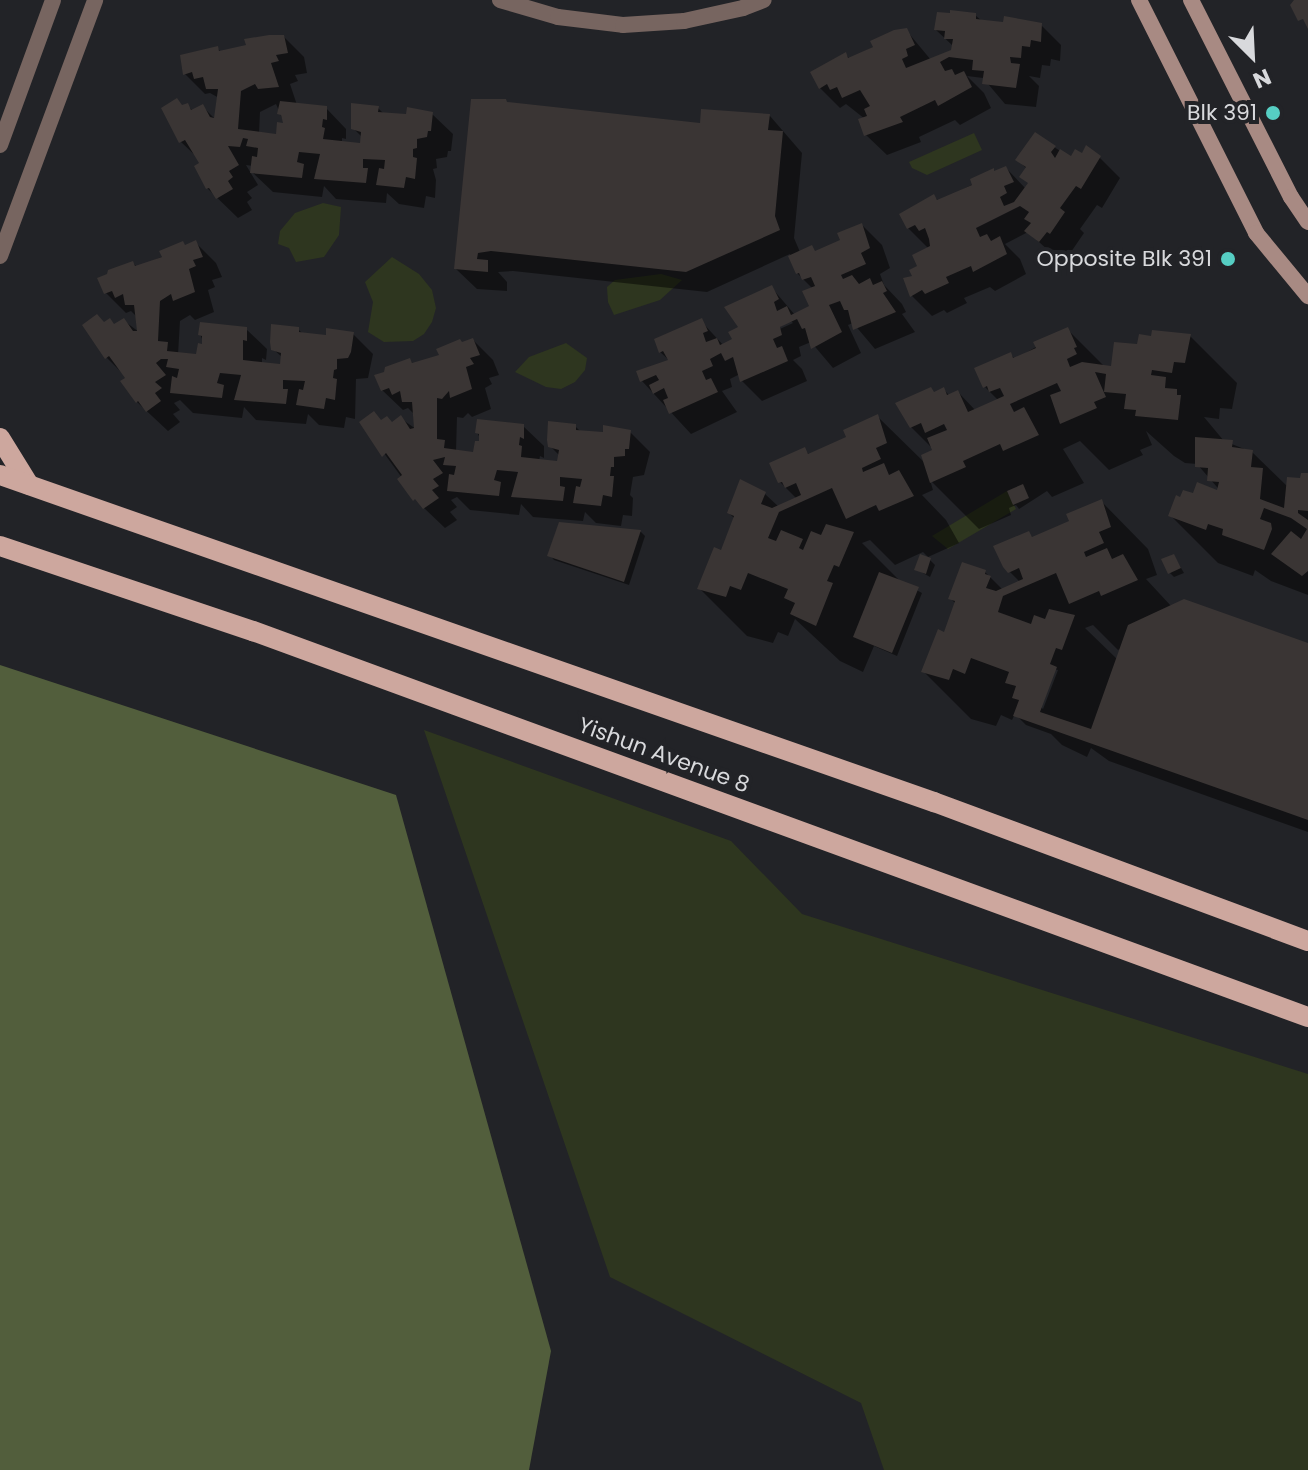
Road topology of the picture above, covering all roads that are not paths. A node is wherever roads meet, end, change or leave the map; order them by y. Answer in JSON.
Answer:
{"nodes":[{"id":1,"x":95,"y":0,"type":"edge"},
{"id":2,"x":500,"y":0,"type":"edge"},
{"id":3,"x":764,"y":0,"type":"edge"},
{"id":4,"x":1139,"y":0,"type":"edge"},
{"id":5,"x":1191,"y":0,"type":"edge"},
{"id":6,"x":51,"y":2,"type":"edge"},
{"id":7,"x":0,"y":145,"type":"edge"},
{"id":8,"x":1308,"y":222,"type":"edge"},
{"id":9,"x":0,"y":256,"type":"edge"},
{"id":10,"x":1308,"y":296,"type":"edge"},
{"id":11,"x":0,"y":438,"type":"edge"},
{"id":12,"x":0,"y":475,"type":"edge"},
{"id":13,"x":29,"y":485,"type":"junction"},
{"id":14,"x":0,"y":546,"type":"edge"},
{"id":15,"x":1308,"y":941,"type":"edge"},
{"id":16,"x":1308,"y":1017,"type":"edge"}],
"edges":[{"from":1,"to":9,"type":"street"},
{"from":2,"to":3,"type":"street"},
{"from":4,"to":10,"type":"main road"},
{"from":5,"to":8,"type":"main road"},
{"from":6,"to":7,"type":"street"},
{"from":11,"to":13,"type":"main road"},
{"from":12,"to":13,"type":"main road","name":"Yishun Avenue 8"},
{"from":13,"to":15,"type":"main road","name":"Yishun Avenue 8"},
{"from":14,"to":16,"type":"main road","name":"Yishun Avenue 8"}]}
